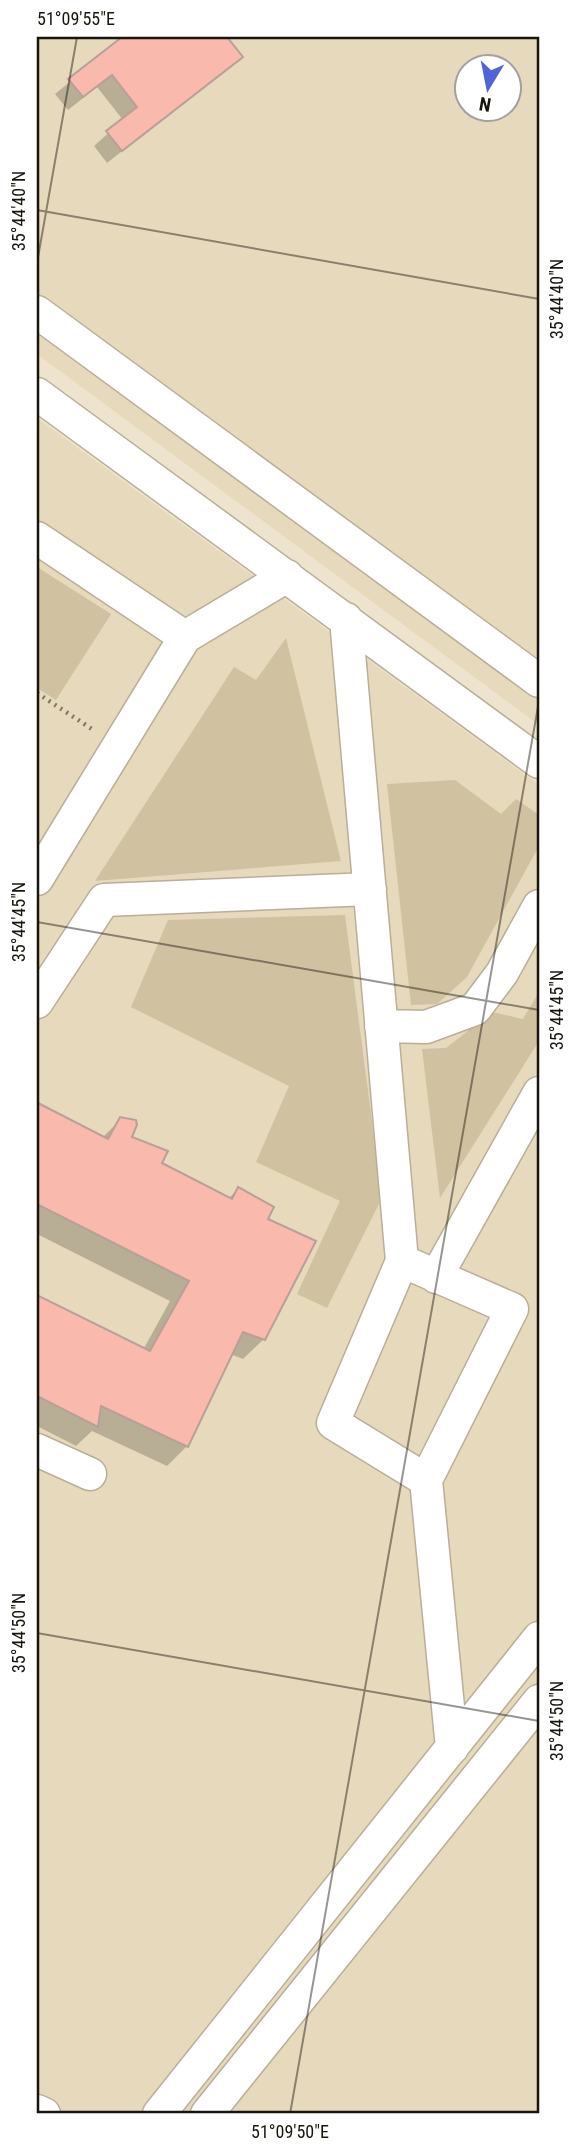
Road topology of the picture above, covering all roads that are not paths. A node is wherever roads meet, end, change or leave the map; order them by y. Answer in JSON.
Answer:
{"nodes":[{"id":1,"x":37,"y":312,"type":"edge"},
{"id":2,"x":37,"y":394,"type":"edge"},
{"id":3,"x":37,"y":538,"type":"edge"},
{"id":4,"x":287,"y":576,"type":"junction"},
{"id":5,"x":346,"y":619,"type":"junction"},
{"id":6,"x":185,"y":637,"type":"junction"},
{"id":7,"x":539,"y":681,"type":"edge"},
{"id":8,"x":539,"y":762,"type":"edge"},
{"id":9,"x":37,"y":879,"type":"edge"},
{"id":10,"x":370,"y":889,"type":"junction"},
{"id":11,"x":539,"y":906,"type":"edge"},
{"id":12,"x":37,"y":1002,"type":"edge"},
{"id":13,"x":381,"y":1026,"type":"junction"},
{"id":14,"x":539,"y":1093,"type":"edge"},
{"id":15,"x":402,"y":1261,"type":"junction"},
{"id":16,"x":436,"y":1277,"type":"junction"},
{"id":17,"x":37,"y":1450,"type":"edge"},
{"id":18,"x":90,"y":1474,"type":"dead end"},
{"id":19,"x":426,"y":1480,"type":"junction"},
{"id":20,"x":539,"y":1638,"type":"edge"},
{"id":21,"x":539,"y":1701,"type":"edge"},
{"id":22,"x":452,"y":1748,"type":"junction"},
{"id":23,"x":37,"y":2111,"type":"edge"},
{"id":24,"x":44,"y":2114,"type":"edge"},
{"id":25,"x":159,"y":2114,"type":"edge"},
{"id":26,"x":206,"y":2114,"type":"edge"}],
"edges":[{"from":1,"to":7,"type":"street"},
{"from":2,"to":4,"type":"street"},
{"from":3,"to":6,"type":"street"},
{"from":4,"to":5,"type":"street"},
{"from":4,"to":6,"type":"street"},
{"from":5,"to":8,"type":"street"},
{"from":5,"to":10,"type":"street"},
{"from":6,"to":9,"type":"street"},
{"from":10,"to":12,"type":"street"},
{"from":10,"to":13,"type":"street"},
{"from":11,"to":13,"type":"street"},
{"from":13,"to":15,"type":"street"},
{"from":14,"to":16,"type":"street"},
{"from":15,"to":16,"type":"street"},
{"from":15,"to":19,"type":"street"},
{"from":16,"to":19,"type":"street"},
{"from":17,"to":18,"type":"street"},
{"from":19,"to":22,"type":"street"},
{"from":20,"to":22,"type":"street"},
{"from":21,"to":26,"type":"street"},
{"from":22,"to":25,"type":"street"},
{"from":23,"to":24,"type":"street"}]}
